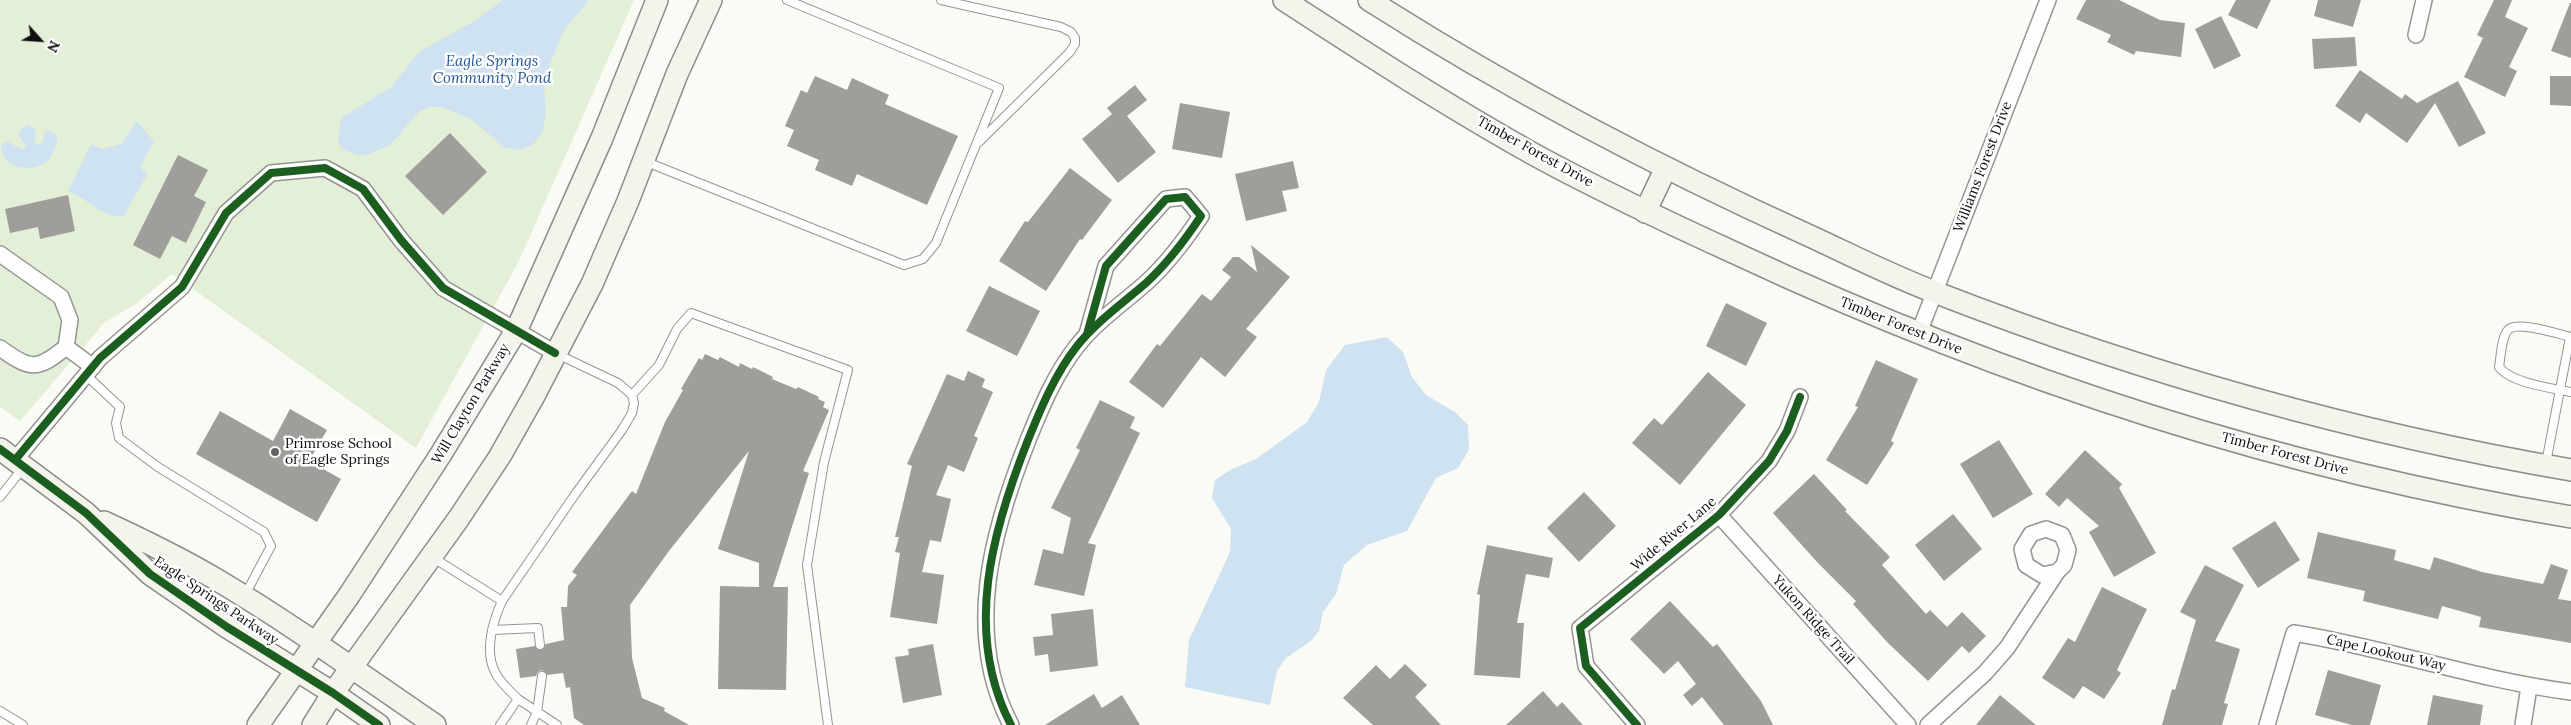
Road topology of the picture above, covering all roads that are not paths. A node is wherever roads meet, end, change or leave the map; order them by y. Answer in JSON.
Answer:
{"nodes":[{"id":1,"x":657,"y":0,"type":"edge"},
{"id":2,"x":711,"y":0,"type":"edge"},
{"id":3,"x":787,"y":0,"type":"edge"},
{"id":4,"x":941,"y":0,"type":"edge"},
{"id":5,"x":1284,"y":0,"type":"edge"},
{"id":6,"x":1369,"y":0,"type":"edge"},
{"id":7,"x":2048,"y":0,"type":"edge"},
{"id":8,"x":2424,"y":0,"type":"edge"},
{"id":9,"x":803,"y":3,"type":"edge"},
{"id":10,"x":2416,"y":36,"type":"dead end"},
{"id":11,"x":976,"y":146,"type":"junction"},
{"id":12,"x":643,"y":161,"type":"junction"},
{"id":13,"x":1666,"y":168,"type":"junction"},
{"id":14,"x":1645,"y":212,"type":"junction"},
{"id":15,"x":0,"y":254,"type":"edge"},
{"id":16,"x":1934,"y":292,"type":"junction"},
{"id":17,"x":516,"y":329,"type":"junction"},
{"id":18,"x":1087,"y":334,"type":"junction"},
{"id":19,"x":1918,"y":335,"type":"junction"},
{"id":20,"x":2570,"y":337,"type":"edge"},
{"id":21,"x":66,"y":347,"type":"junction"},
{"id":22,"x":0,"y":348,"type":"edge"},
{"id":23,"x":555,"y":353,"type":"junction"},
{"id":24,"x":90,"y":371,"type":"junction"},
{"id":25,"x":2560,"y":389,"type":"junction"},
{"id":26,"x":2571,"y":392,"type":"edge"},
{"id":27,"x":632,"y":395,"type":"junction"},
{"id":28,"x":1800,"y":397,"type":"dead end"},
{"id":29,"x":13,"y":459,"type":"edge"},
{"id":30,"x":2545,"y":465,"type":"junction"},
{"id":31,"x":2571,"y":470,"type":"edge"},
{"id":32,"x":0,"y":497,"type":"edge"},
{"id":33,"x":86,"y":513,"type":"junction"},
{"id":34,"x":1719,"y":515,"type":"junction"},
{"id":35,"x":2571,"y":517,"type":"edge"},
{"id":36,"x":431,"y":556,"type":"junction"},
{"id":37,"x":2057,"y":572,"type":"dead end"},
{"id":38,"x":244,"y":596,"type":"junction"},
{"id":39,"x":502,"y":601,"type":"junction"},
{"id":40,"x":492,"y":630,"type":"junction"},
{"id":41,"x":316,"y":643,"type":"junction"},
{"id":42,"x":540,"y":645,"type":"dead end"},
{"id":43,"x":351,"y":668,"type":"junction"},
{"id":44,"x":296,"y":670,"type":"junction"},
{"id":45,"x":542,"y":676,"type":"dead end"},
{"id":46,"x":2528,"y":687,"type":"junction"},
{"id":47,"x":2571,"y":692,"type":"edge"},
{"id":48,"x":334,"y":693,"type":"junction"},
{"id":49,"x":518,"y":699,"type":"junction"},
{"id":50,"x":0,"y":711,"type":"edge"},
{"id":51,"x":537,"y":712,"type":"junction"},
{"id":52,"x":23,"y":725,"type":"edge"},
{"id":53,"x":258,"y":725,"type":"edge"},
{"id":54,"x":313,"y":725,"type":"edge"},
{"id":55,"x":379,"y":725,"type":"edge"},
{"id":56,"x":435,"y":725,"type":"edge"},
{"id":57,"x":500,"y":725,"type":"edge"},
{"id":58,"x":531,"y":725,"type":"edge"},
{"id":59,"x":557,"y":725,"type":"edge"},
{"id":60,"x":828,"y":725,"type":"edge"},
{"id":61,"x":1011,"y":725,"type":"edge"},
{"id":62,"x":1637,"y":725,"type":"edge"},
{"id":63,"x":1908,"y":725,"type":"edge"},
{"id":64,"x":1928,"y":725,"type":"edge"},
{"id":65,"x":2267,"y":725,"type":"edge"},
{"id":66,"x":2523,"y":725,"type":"edge"}],
"edges":[{"from":1,"to":17,"type":"main road","name":"Will Clayton Parkway"},
{"from":2,"to":12,"type":"main road"},
{"from":3,"to":9,"type":"lane"},
{"from":4,"to":11,"type":"lane"},
{"from":5,"to":14,"type":"main road","name":"Timber Forest Drive"},
{"from":6,"to":13,"type":"main road"},
{"from":7,"to":16,"type":"street","name":"Williams Forest Drive"},
{"from":8,"to":10,"type":"street"},
{"from":9,"to":11,"type":"lane"},
{"from":11,"to":12,"type":"lane"},
{"from":12,"to":23,"type":"main road"},
{"from":13,"to":14,"type":"main road"},
{"from":13,"to":16,"type":"main road"},
{"from":14,"to":19,"type":"main road","name":"Timber Forest Drive"},
{"from":15,"to":21,"type":"street"},
{"from":16,"to":19,"type":"street","name":"Williams Forest Drive"},
{"from":16,"to":30,"type":"main road"},
{"from":17,"to":23,"type":"street"},
{"from":17,"to":24,"type":"street"},
{"from":17,"to":41,"type":"main road","name":"Will Clayton Parkway"},
{"from":18,"to":18,"type":"street"},
{"from":18,"to":61,"type":"street"},
{"from":19,"to":35,"type":"main road","name":"Timber Forest Drive"},
{"from":20,"to":25,"type":"lane"},
{"from":20,"to":25,"type":"lane"},
{"from":21,"to":22,"type":"street"},
{"from":21,"to":24,"type":"street"},
{"from":23,"to":27,"type":"lane"},
{"from":23,"to":36,"type":"main road"},
{"from":24,"to":29,"type":"street"},
{"from":24,"to":38,"type":"lane"},
{"from":25,"to":26,"type":"lane"},
{"from":25,"to":30,"type":"lane"},
{"from":27,"to":39,"type":"lane"},
{"from":27,"to":60,"type":"lane"},
{"from":28,"to":34,"type":"street","name":"Wide River Lane"},
{"from":29,"to":32,"type":"lane"},
{"from":29,"to":33,"type":"main road","name":"Eagle Springs Parkway"},
{"from":30,"to":31,"type":"main road"},
{"from":33,"to":38,"type":"main road","name":"Eagle Springs Parkway"},
{"from":33,"to":44,"type":"main road","name":"Eagle Springs Parkway"},
{"from":34,"to":62,"type":"street","name":"Wide River Lane"},
{"from":34,"to":63,"type":"street","name":"Yukon Ridge Trail"},
{"from":36,"to":39,"type":"lane"},
{"from":36,"to":43,"type":"main road"},
{"from":37,"to":64,"type":"street"},
{"from":38,"to":41,"type":"main road","name":"Eagle Springs Parkway"},
{"from":39,"to":40,"type":"lane"},
{"from":40,"to":42,"type":"lane"},
{"from":40,"to":49,"type":"lane"},
{"from":41,"to":43,"type":"main road","name":"Eagle Springs Parkway"},
{"from":41,"to":44,"type":"main road","name":"Will Clayton Parkway"},
{"from":43,"to":48,"type":"main road"},
{"from":43,"to":56,"type":"main road","name":"Eagle Springs Parkway"},
{"from":44,"to":48,"type":"main road","name":"Eagle Springs Parkway"},
{"from":44,"to":53,"type":"main road","name":"Will Clayton Parkway"},
{"from":45,"to":51,"type":"lane"},
{"from":46,"to":47,"type":"street","name":"Cape Lookout Way"},
{"from":46,"to":65,"type":"street","name":"Cape Lookout Way"},
{"from":46,"to":66,"type":"street"},
{"from":48,"to":54,"type":"main road"},
{"from":48,"to":55,"type":"main road","name":"Eagle Springs Parkway"},
{"from":49,"to":51,"type":"lane"},
{"from":49,"to":57,"type":"lane"},
{"from":50,"to":52,"type":"lane"},
{"from":51,"to":58,"type":"lane"},
{"from":51,"to":59,"type":"lane"}]}
